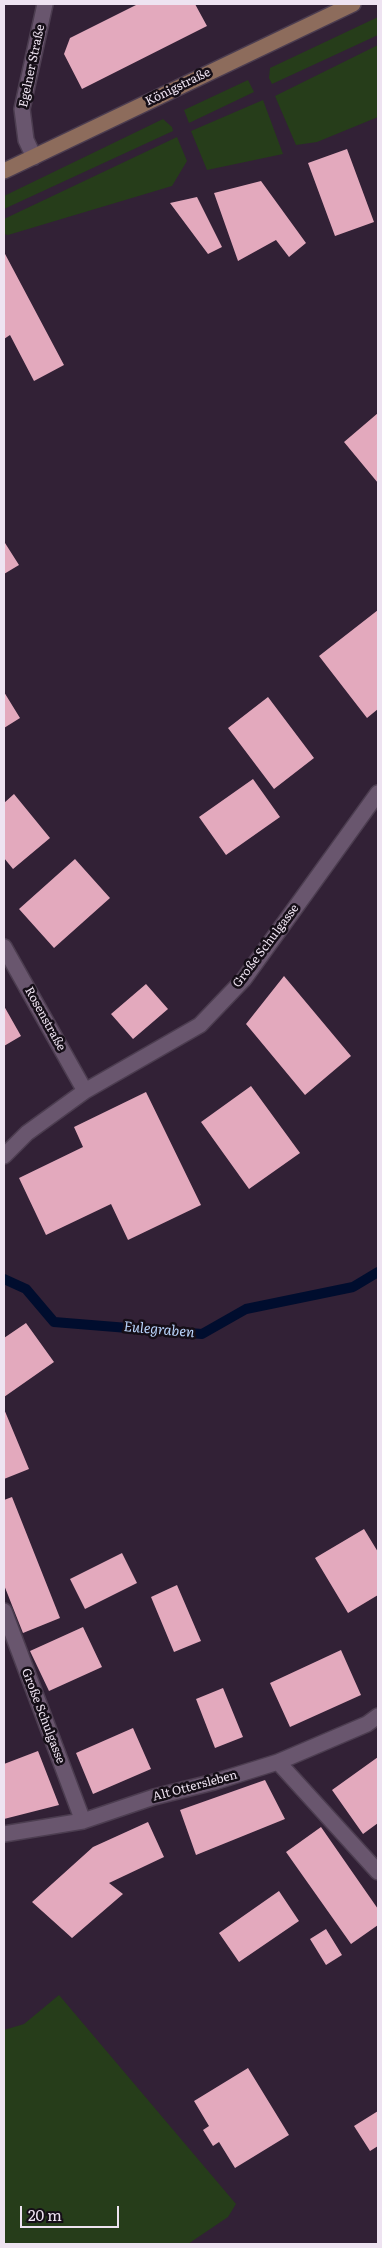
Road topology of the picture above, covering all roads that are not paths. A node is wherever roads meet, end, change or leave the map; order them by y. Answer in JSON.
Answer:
{"nodes":[{"id":1,"x":46,"y":4,"type":"edge"},
{"id":2,"x":353,"y":4,"type":"edge"},
{"id":3,"x":34,"y":157,"type":"junction"},
{"id":4,"x":4,"y":171,"type":"edge"},
{"id":5,"x":378,"y":793,"type":"edge"},
{"id":6,"x":4,"y":947,"type":"edge"},
{"id":7,"x":85,"y":1092,"type":"junction"},
{"id":8,"x":4,"y":1156,"type":"edge"},
{"id":9,"x":4,"y":1611,"type":"edge"},
{"id":10,"x":378,"y":1716,"type":"edge"},
{"id":11,"x":278,"y":1762,"type":"junction"},
{"id":12,"x":83,"y":1821,"type":"junction"},
{"id":13,"x":4,"y":1834,"type":"edge"},
{"id":14,"x":378,"y":1872,"type":"edge"}],
"edges":[{"from":1,"to":3,"type":"street","name":"Egelner Straße"},
{"from":2,"to":3,"type":"street","name":"Königstraße"},
{"from":3,"to":4,"type":"street","name":"Königstraße"},
{"from":5,"to":7,"type":"street","name":"Große Schulgasse"},
{"from":6,"to":7,"type":"street","name":"Rosenstraße"},
{"from":7,"to":8,"type":"street","name":"Große Schulgasse"},
{"from":9,"to":12,"type":"street","name":"Große Schulgasse"},
{"from":10,"to":11,"type":"street","name":"Alt Ottersleben"},
{"from":11,"to":12,"type":"street","name":"Alt Ottersleben"},
{"from":11,"to":14,"type":"street"},
{"from":12,"to":13,"type":"street","name":"Alt Ottersleben"}]}
